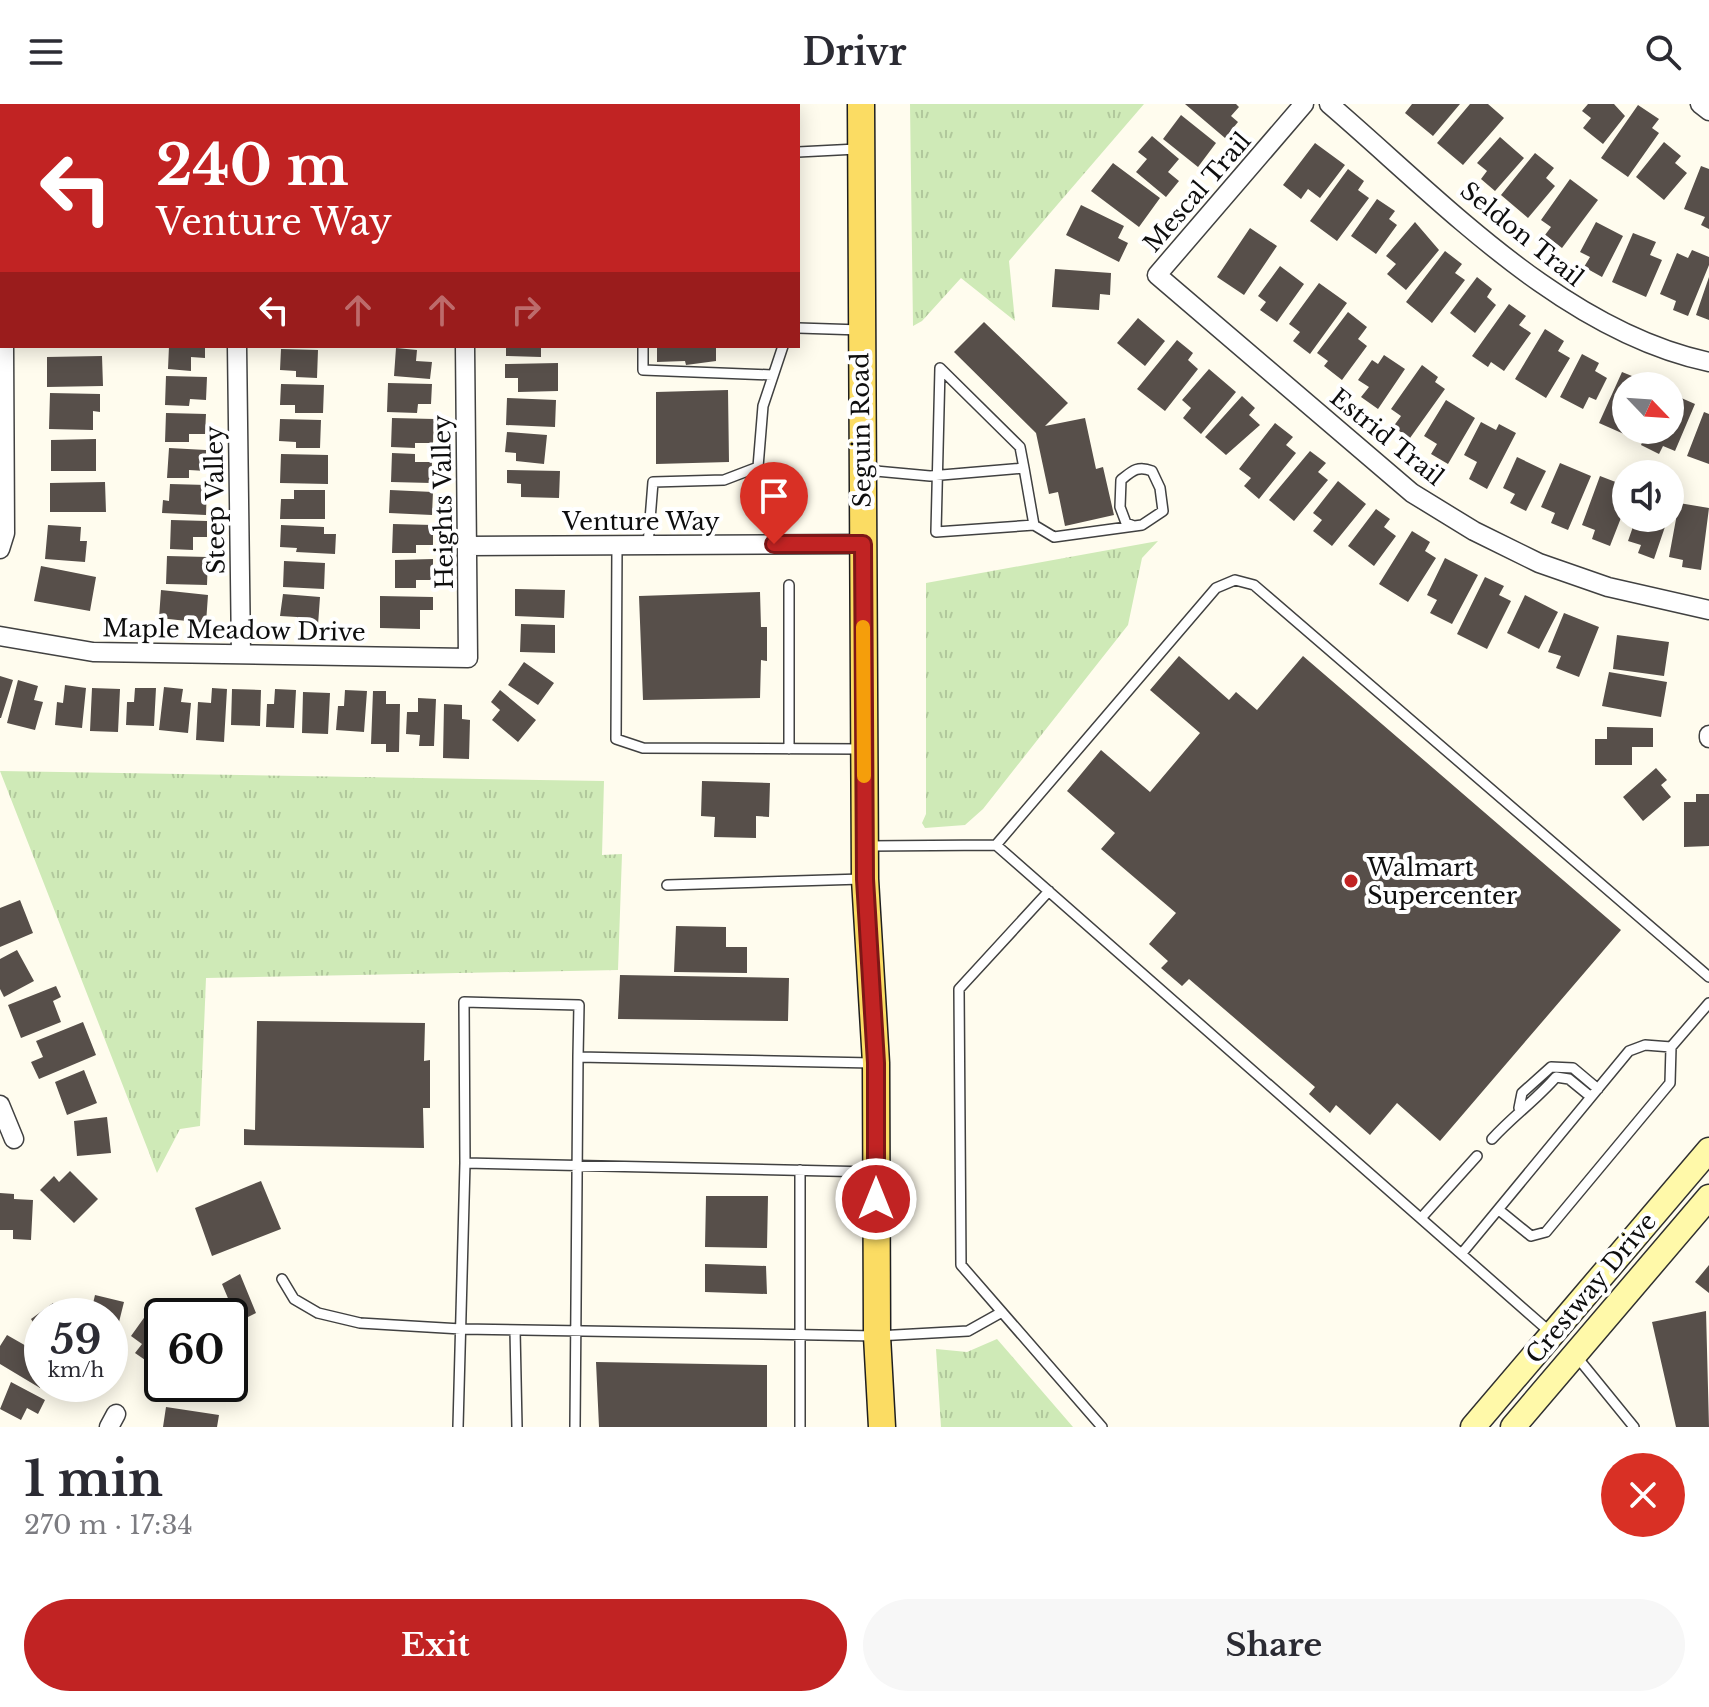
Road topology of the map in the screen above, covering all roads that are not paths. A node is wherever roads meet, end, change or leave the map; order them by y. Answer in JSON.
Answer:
{"nodes":[{"id":1,"x":861,"y":104,"type":"edge"},
{"id":2,"x":1304,"y":104,"type":"edge"},
{"id":3,"x":1329,"y":104,"type":"edge"},
{"id":4,"x":1700,"y":104,"type":"edge"},
{"id":5,"x":1709,"y":111,"type":"edge"},
{"id":6,"x":861,"y":149,"type":"junction"},
{"id":7,"x":800,"y":152,"type":"edge"},
{"id":8,"x":1157,"y":275,"type":"joint"},
{"id":9,"x":800,"y":328,"type":"edge"},
{"id":10,"x":861,"y":330,"type":"junction"},
{"id":11,"x":4,"y":348,"type":"edge"},
{"id":12,"x":237,"y":348,"type":"edge"},
{"id":13,"x":465,"y":348,"type":"edge"},
{"id":14,"x":643,"y":348,"type":"edge"},
{"id":15,"x":782,"y":348,"type":"edge"},
{"id":16,"x":1709,"y":362,"type":"edge"},
{"id":17,"x":772,"y":375,"type":"junction"},
{"id":18,"x":1024,"y":468,"type":"junction"},
{"id":19,"x":862,"y":470,"type":"junction"},
{"id":20,"x":937,"y":475,"type":"junction"},
{"id":21,"x":1034,"y":525,"type":"junction"},
{"id":22,"x":1134,"y":526,"type":"junction"},
{"id":23,"x":863,"y":544,"type":"junction"},
{"id":24,"x":617,"y":545,"type":"junction"},
{"id":25,"x":648,"y":545,"type":"junction"},
{"id":26,"x":467,"y":546,"type":"junction"},
{"id":27,"x":0,"y":549,"type":"edge"},
{"id":28,"x":789,"y":585,"type":"dead end"},
{"id":29,"x":1709,"y":610,"type":"edge"},
{"id":30,"x":0,"y":636,"type":"edge"},
{"id":31,"x":241,"y":654,"type":"junction"},
{"id":32,"x":468,"y":658,"type":"joint"},
{"id":33,"x":789,"y":749,"type":"junction"},
{"id":34,"x":864,"y":749,"type":"junction"},
{"id":35,"x":996,"y":845,"type":"junction"},
{"id":36,"x":865,"y":846,"type":"junction"},
{"id":37,"x":865,"y":879,"type":"junction"},
{"id":38,"x":667,"y":885,"type":"dead end"},
{"id":39,"x":1049,"y":891,"type":"junction"},
{"id":40,"x":1709,"y":977,"type":"edge"},
{"id":41,"x":1709,"y":1003,"type":"edge"},
{"id":42,"x":1671,"y":1047,"type":"junction"},
{"id":43,"x":578,"y":1057,"type":"junction"},
{"id":44,"x":876,"y":1063,"type":"junction"},
{"id":45,"x":1594,"y":1093,"type":"junction"},
{"id":46,"x":0,"y":1105,"type":"edge"},
{"id":47,"x":14,"y":1139,"type":"dead end"},
{"id":48,"x":1492,"y":1139,"type":"dead end"},
{"id":49,"x":1709,"y":1150,"type":"edge"},
{"id":50,"x":1477,"y":1156,"type":"dead end"},
{"id":51,"x":465,"y":1163,"type":"junction"},
{"id":52,"x":577,"y":1167,"type":"junction"},
{"id":53,"x":800,"y":1170,"type":"junction"},
{"id":54,"x":876,"y":1172,"type":"junction"},
{"id":55,"x":1709,"y":1197,"type":"edge"},
{"id":56,"x":1499,"y":1210,"type":"junction"},
{"id":57,"x":1422,"y":1217,"type":"junction"},
{"id":58,"x":1463,"y":1252,"type":"junction"},
{"id":59,"x":282,"y":1279,"type":"dead end"},
{"id":60,"x":1002,"y":1312,"type":"junction"},
{"id":61,"x":461,"y":1329,"type":"junction"},
{"id":62,"x":515,"y":1330,"type":"junction"},
{"id":63,"x":576,"y":1331,"type":"junction"},
{"id":64,"x":1552,"y":1334,"type":"junction"},
{"id":65,"x":798,"y":1336,"type":"junction"},
{"id":66,"x":877,"y":1336,"type":"junction"},
{"id":67,"x":1575,"y":1354,"type":"junction"},
{"id":68,"x":1099,"y":1426,"type":"edge"},
{"id":69,"x":458,"y":1427,"type":"edge"},
{"id":70,"x":517,"y":1427,"type":"edge"},
{"id":71,"x":575,"y":1427,"type":"edge"},
{"id":72,"x":800,"y":1427,"type":"edge"},
{"id":73,"x":882,"y":1427,"type":"edge"},
{"id":74,"x":1473,"y":1427,"type":"edge"},
{"id":75,"x":1513,"y":1427,"type":"edge"},
{"id":76,"x":1634,"y":1427,"type":"edge"}],
"edges":[{"from":1,"to":6,"type":"main road","name":"Seguin Road"},
{"from":2,"to":8,"type":"street","name":"Mescal Trail"},
{"from":3,"to":16,"type":"street","name":"Seldon Trail"},
{"from":4,"to":5,"type":"street"},
{"from":6,"to":7,"type":"lane"},
{"from":6,"to":10,"type":"main road","name":"Seguin Road"},
{"from":8,"to":29,"type":"street","name":"Estrid Trail"},
{"from":9,"to":10,"type":"lane"},
{"from":10,"to":19,"type":"main road","name":"Seguin Road"},
{"from":11,"to":27,"type":"street"},
{"from":12,"to":31,"type":"street","name":"Steep Valley"},
{"from":13,"to":26,"type":"street","name":"Heights Valley"},
{"from":14,"to":17,"type":"lane"},
{"from":15,"to":17,"type":"lane"},
{"from":17,"to":25,"type":"lane"},
{"from":18,"to":20,"type":"lane"},
{"from":18,"to":20,"type":"lane"},
{"from":18,"to":21,"type":"lane"},
{"from":19,"to":20,"type":"lane"},
{"from":19,"to":23,"type":"main road","name":"Seguin Road"},
{"from":20,"to":21,"type":"lane"},
{"from":21,"to":22,"type":"lane"},
{"from":22,"to":22,"type":"lane"},
{"from":23,"to":25,"type":"street","name":"Venture Way"},
{"from":23,"to":34,"type":"main road","name":"Seguin Road"},
{"from":24,"to":25,"type":"street","name":"Venture Way"},
{"from":24,"to":26,"type":"street","name":"Venture Way"},
{"from":24,"to":33,"type":"lane"},
{"from":26,"to":32,"type":"street","name":"Heights Valley"},
{"from":28,"to":33,"type":"lane"},
{"from":30,"to":31,"type":"street","name":"Maple Meadow Drive"},
{"from":31,"to":32,"type":"street","name":"Maple Meadow Drive"},
{"from":33,"to":34,"type":"lane"},
{"from":34,"to":36,"type":"main road","name":"Seguin Road"},
{"from":35,"to":36,"type":"lane"},
{"from":35,"to":39,"type":"lane"},
{"from":35,"to":40,"type":"lane"},
{"from":36,"to":37,"type":"main road","name":"Seguin Road"},
{"from":37,"to":38,"type":"lane"},
{"from":37,"to":44,"type":"main road","name":"Seguin Road"},
{"from":39,"to":57,"type":"lane"},
{"from":39,"to":60,"type":"lane"},
{"from":41,"to":42,"type":"lane"},
{"from":42,"to":45,"type":"lane"},
{"from":42,"to":56,"type":"lane"},
{"from":43,"to":44,"type":"lane"},
{"from":43,"to":51,"type":"lane"},
{"from":43,"to":52,"type":"lane"},
{"from":44,"to":54,"type":"main road","name":"Seguin Road"},
{"from":45,"to":48,"type":"lane"},
{"from":45,"to":56,"type":"lane"},
{"from":46,"to":47,"type":"street"},
{"from":49,"to":64,"type":"street","name":"Crestway Drive"},
{"from":50,"to":57,"type":"lane"},
{"from":51,"to":52,"type":"lane"},
{"from":51,"to":61,"type":"lane"},
{"from":52,"to":53,"type":"lane"},
{"from":52,"to":63,"type":"lane"},
{"from":53,"to":54,"type":"lane"},
{"from":53,"to":65,"type":"lane"},
{"from":54,"to":66,"type":"main road","name":"Seguin Road"},
{"from":55,"to":67,"type":"street","name":"Crestway Drive"},
{"from":56,"to":58,"type":"lane"},
{"from":57,"to":58,"type":"lane"},
{"from":58,"to":64,"type":"lane"},
{"from":59,"to":61,"type":"lane"},
{"from":60,"to":66,"type":"lane"},
{"from":60,"to":68,"type":"lane"},
{"from":61,"to":62,"type":"lane"},
{"from":61,"to":69,"type":"lane"},
{"from":62,"to":63,"type":"lane"},
{"from":62,"to":70,"type":"lane"},
{"from":63,"to":65,"type":"lane"},
{"from":63,"to":71,"type":"lane"},
{"from":64,"to":67,"type":"street"},
{"from":64,"to":74,"type":"street","name":"Crestway Drive"},
{"from":65,"to":66,"type":"lane"},
{"from":65,"to":72,"type":"lane"},
{"from":66,"to":73,"type":"main road","name":"Seguin Road"},
{"from":67,"to":75,"type":"street","name":"Crestway Drive"},
{"from":67,"to":76,"type":"lane"}]}
